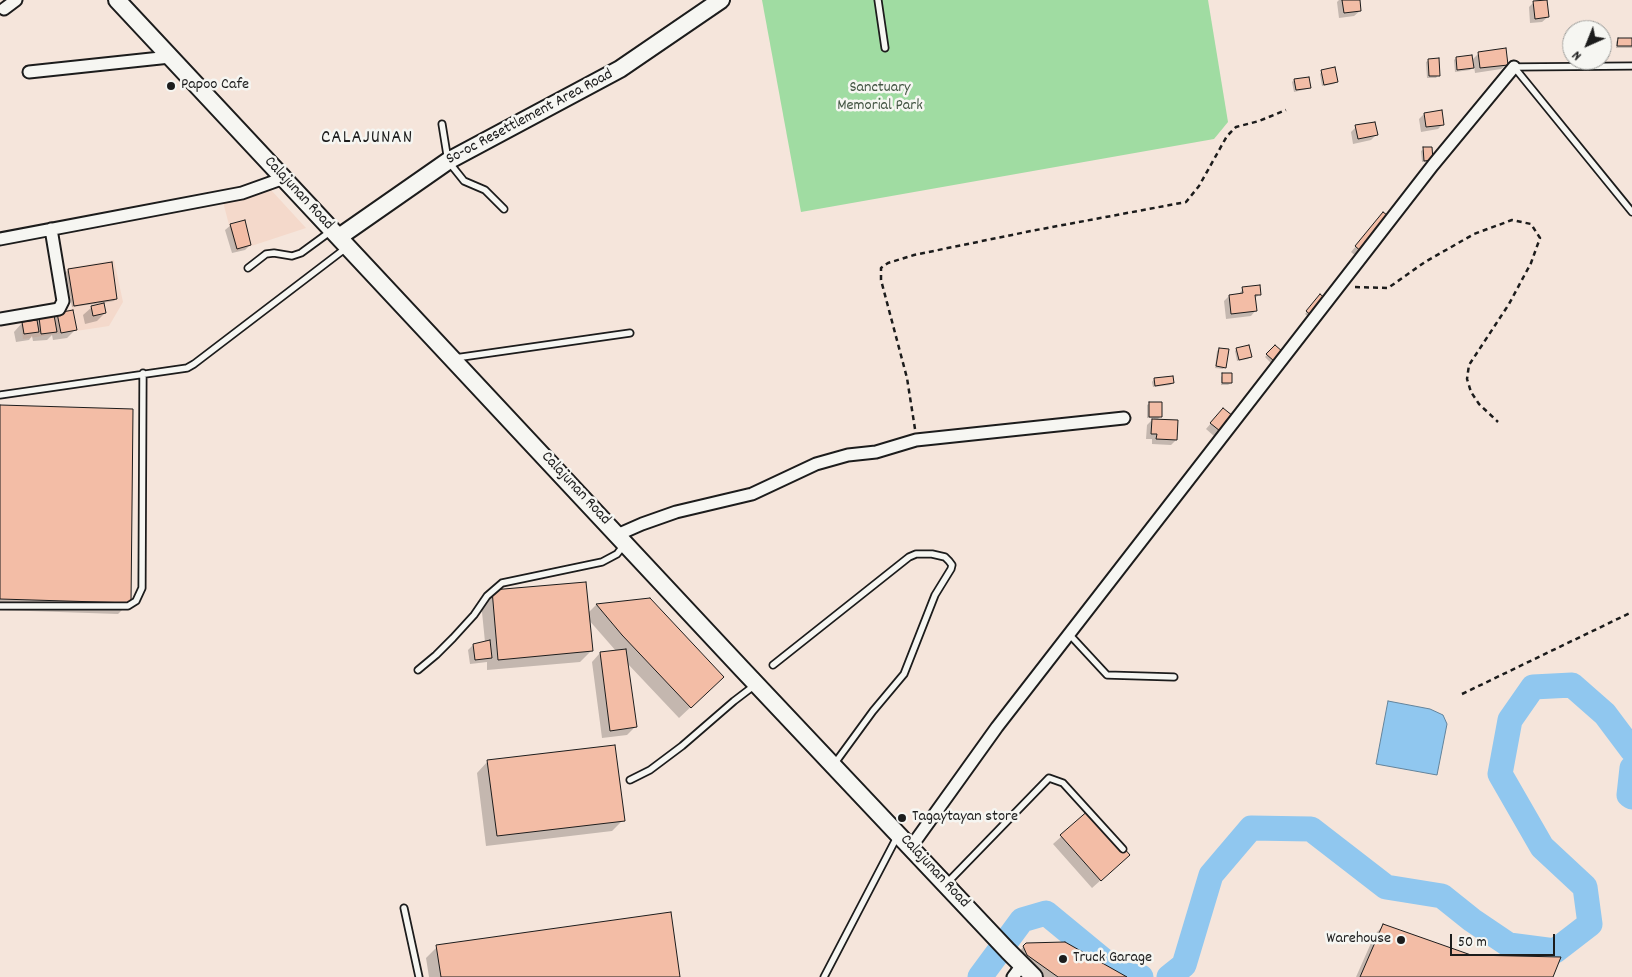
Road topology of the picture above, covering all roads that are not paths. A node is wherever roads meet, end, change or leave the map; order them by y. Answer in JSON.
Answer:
{"nodes":[{"id":1,"x":16,"y":0,"type":"edge"},
{"id":2,"x":117,"y":0,"type":"edge"},
{"id":3,"x":722,"y":0,"type":"edge"},
{"id":4,"x":878,"y":0,"type":"edge"},
{"id":5,"x":4,"y":9,"type":"dead end"},
{"id":6,"x":885,"y":48,"type":"dead end"},
{"id":7,"x":170,"y":57,"type":"junction"},
{"id":8,"x":1632,"y":66,"type":"edge"},
{"id":9,"x":1514,"y":67,"type":"junction"},
{"id":10,"x":29,"y":72,"type":"dead end"},
{"id":11,"x":442,"y":124,"type":"dead end"},
{"id":12,"x":448,"y":161,"type":"junction"},
{"id":13,"x":284,"y":178,"type":"junction"},
{"id":14,"x":504,"y":209,"type":"dead end"},
{"id":15,"x":1632,"y":212,"type":"edge"},
{"id":16,"x":51,"y":229,"type":"junction"},
{"id":17,"x":340,"y":238,"type":"junction"},
{"id":18,"x":0,"y":239,"type":"edge"},
{"id":19,"x":248,"y":268,"type":"dead end"},
{"id":20,"x":0,"y":319,"type":"edge"},
{"id":21,"x":630,"y":333,"type":"dead end"},
{"id":22,"x":453,"y":358,"type":"junction"},
{"id":23,"x":142,"y":373,"type":"junction"},
{"id":24,"x":0,"y":395,"type":"edge"},
{"id":25,"x":1124,"y":418,"type":"dead end"},
{"id":26,"x":621,"y":539,"type":"junction"},
{"id":27,"x":0,"y":606,"type":"edge"},
{"id":28,"x":1069,"y":634,"type":"junction"},
{"id":29,"x":773,"y":665,"type":"dead end"},
{"id":30,"x":418,"y":670,"type":"dead end"},
{"id":31,"x":1174,"y":677,"type":"dead end"},
{"id":32,"x":756,"y":684,"type":"junction"},
{"id":33,"x":833,"y":765,"type":"junction"},
{"id":34,"x":630,"y":780,"type":"dead end"},
{"id":35,"x":898,"y":833,"type":"junction"},
{"id":36,"x":911,"y":847,"type":"junction"},
{"id":37,"x":1123,"y":849,"type":"dead end"},
{"id":38,"x":945,"y":884,"type":"junction"},
{"id":39,"x":404,"y":908,"type":"dead end"},
{"id":40,"x":1018,"y":971,"type":"edge"},
{"id":41,"x":419,"y":977,"type":"edge"},
{"id":42,"x":824,"y":977,"type":"edge"},
{"id":43,"x":1034,"y":977,"type":"edge"}],
"edges":[{"from":1,"to":5,"type":"street"},
{"from":2,"to":7,"type":"main road","name":"Calajunan Road"},
{"from":3,"to":12,"type":"main road","name":"So-oc Resettlement Area Road"},
{"from":4,"to":6,"type":"lane"},
{"from":7,"to":10,"type":"street"},
{"from":7,"to":13,"type":"main road","name":"Calajunan Road"},
{"from":8,"to":9,"type":"lane"},
{"from":9,"to":15,"type":"lane"},
{"from":9,"to":28,"type":"street"},
{"from":11,"to":12,"type":"lane"},
{"from":12,"to":14,"type":"lane"},
{"from":12,"to":17,"type":"main road","name":"So-oc Resettlement Area Road"},
{"from":13,"to":16,"type":"street"},
{"from":13,"to":17,"type":"main road","name":"Calajunan Road"},
{"from":16,"to":18,"type":"street"},
{"from":16,"to":20,"type":"street"},
{"from":17,"to":19,"type":"lane"},
{"from":17,"to":22,"type":"main road","name":"Calajunan Road"},
{"from":17,"to":23,"type":"lane"},
{"from":21,"to":22,"type":"lane"},
{"from":22,"to":26,"type":"main road","name":"Calajunan Road"},
{"from":23,"to":24,"type":"lane"},
{"from":23,"to":27,"type":"lane"},
{"from":25,"to":26,"type":"street"},
{"from":26,"to":30,"type":"lane"},
{"from":26,"to":32,"type":"main road","name":"Calajunan Road"},
{"from":28,"to":31,"type":"lane"},
{"from":28,"to":36,"type":"street"},
{"from":29,"to":33,"type":"lane"},
{"from":32,"to":33,"type":"main road","name":"Calajunan Road"},
{"from":32,"to":34,"type":"lane"},
{"from":33,"to":35,"type":"main road","name":"Calajunan Road"},
{"from":35,"to":36,"type":"main road","name":"Calajunan Road"},
{"from":35,"to":42,"type":"lane"},
{"from":36,"to":38,"type":"main road","name":"Calajunan Road"},
{"from":37,"to":38,"type":"lane"},
{"from":38,"to":40,"type":"main road","name":"Calajunan Road"},
{"from":39,"to":41,"type":"lane"},
{"from":40,"to":43,"type":"main road","name":"Calajunan Road"}]}
